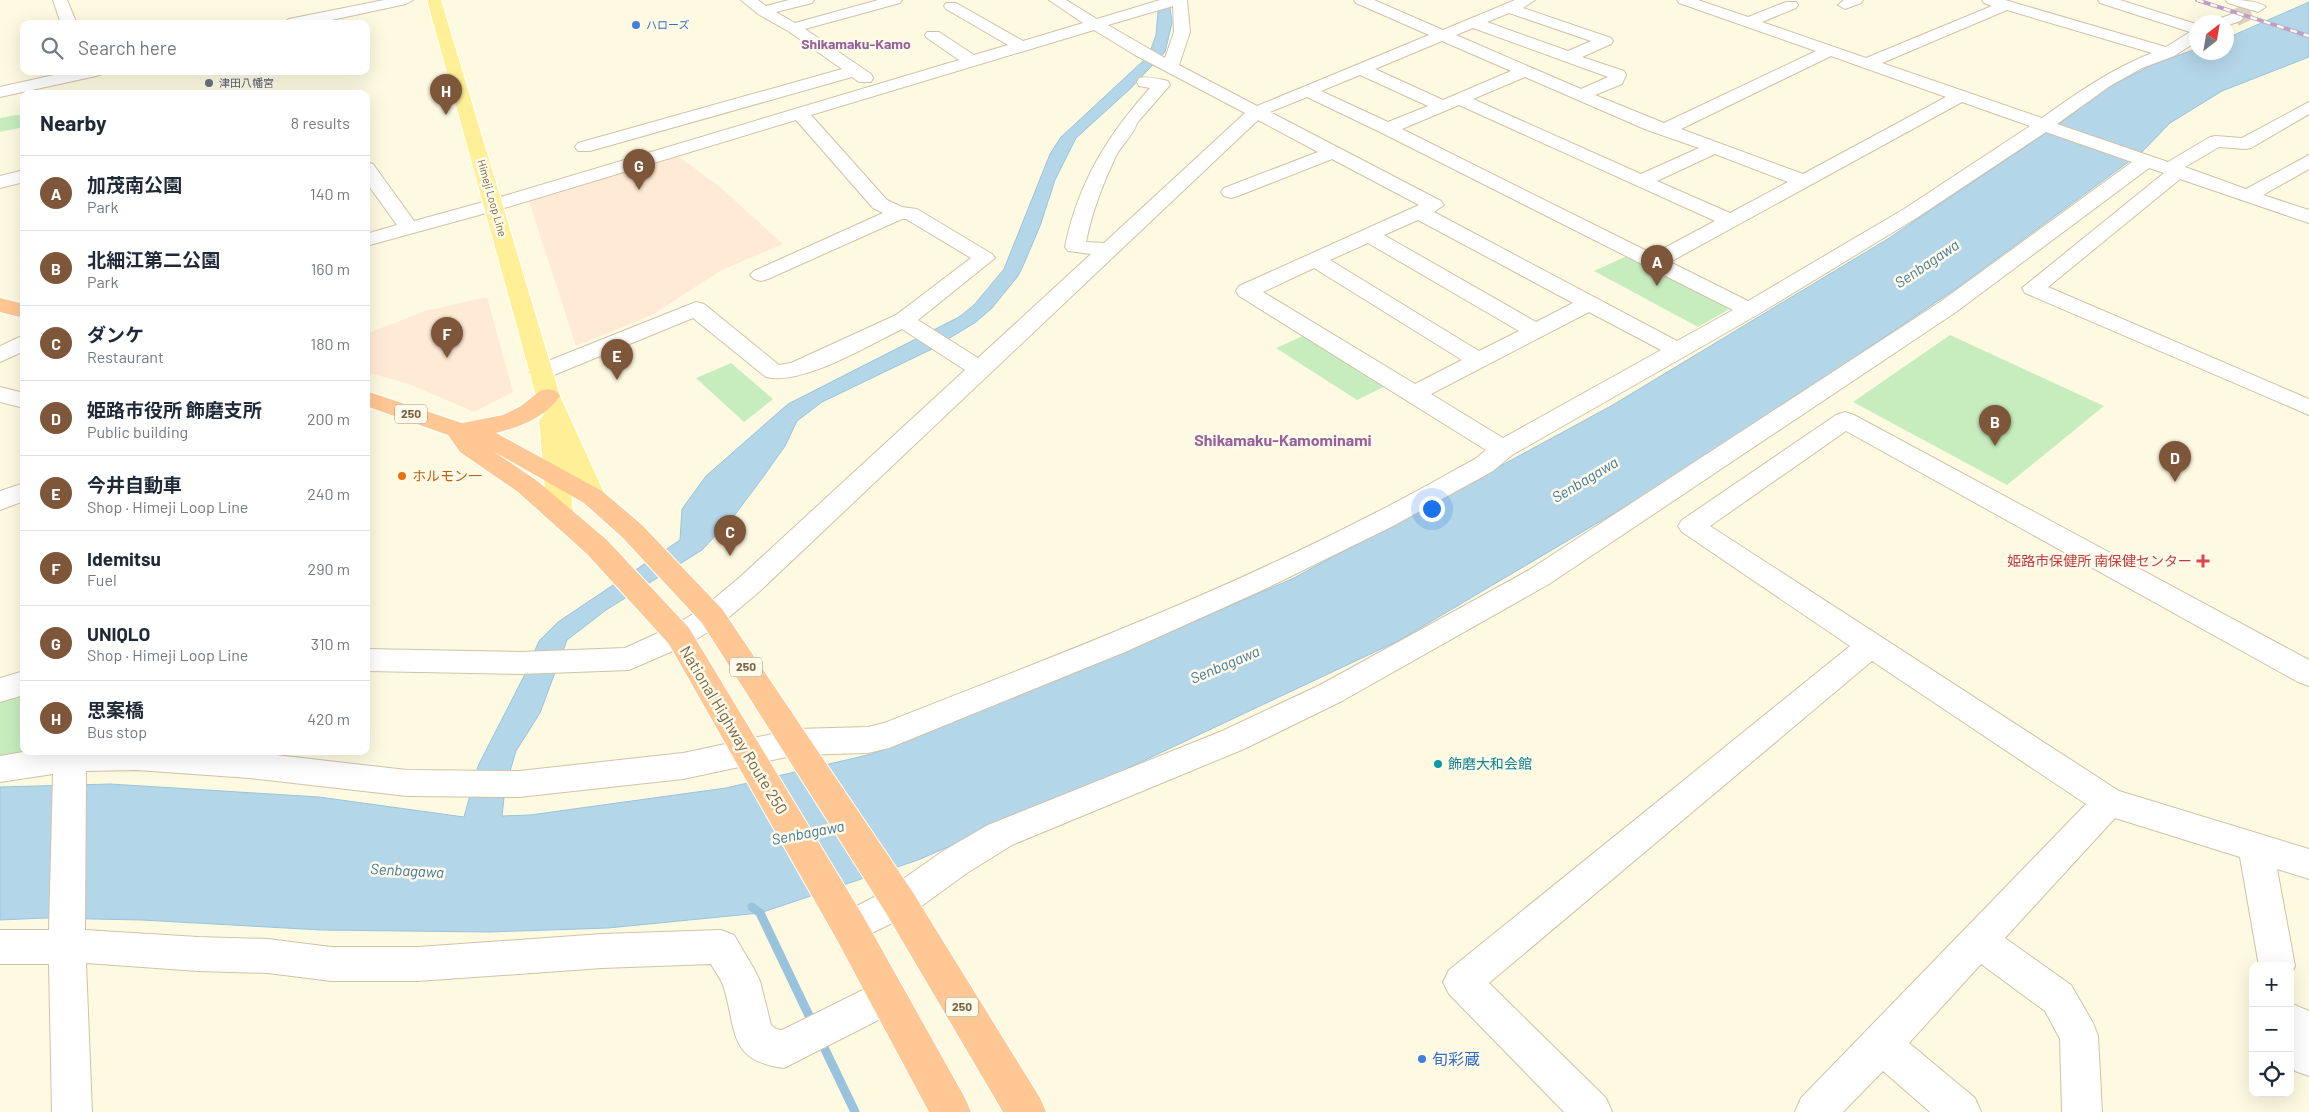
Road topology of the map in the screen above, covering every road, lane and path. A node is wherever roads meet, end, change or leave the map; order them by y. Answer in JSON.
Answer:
{"nodes":[{"id":1,"x":60,"y":0,"type":"edge"},
{"id":2,"x":406,"y":0,"type":"edge"},
{"id":3,"x":748,"y":0,"type":"edge"},
{"id":4,"x":807,"y":0,"type":"edge"},
{"id":5,"x":895,"y":0,"type":"edge"},
{"id":6,"x":1060,"y":0,"type":"edge"},
{"id":7,"x":1176,"y":0,"type":"edge"},
{"id":8,"x":1180,"y":0,"type":"edge"},
{"id":9,"x":1361,"y":0,"type":"edge"},
{"id":10,"x":1528,"y":0,"type":"edge"},
{"id":11,"x":1684,"y":0,"type":"edge"},
{"id":12,"x":1989,"y":0,"type":"edge"},
{"id":13,"x":2105,"y":0,"type":"edge"},
{"id":14,"x":2233,"y":0,"type":"tunnel mouth"},
{"id":15,"x":2273,"y":0,"type":"edge"},
{"id":16,"x":437,"y":1,"type":"edge"},
{"id":17,"x":1742,"y":3,"type":"dead end"},
{"id":18,"x":2006,"y":5,"type":"junction"},
{"id":19,"x":951,"y":6,"type":"dead end"},
{"id":20,"x":1780,"y":7,"type":"dead end"},
{"id":21,"x":1509,"y":8,"type":"junction"},
{"id":22,"x":763,"y":11,"type":"junction"},
{"id":23,"x":1718,"y":11,"type":"junction"},
{"id":24,"x":68,"y":20,"type":"edge"},
{"id":25,"x":309,"y":20,"type":"edge"},
{"id":26,"x":346,"y":20,"type":"edge"},
{"id":27,"x":1749,"y":22,"type":"junction"},
{"id":28,"x":1474,"y":23,"type":"junction"},
{"id":29,"x":1092,"y":24,"type":"junction"},
{"id":30,"x":2189,"y":27,"type":"edge"},
{"id":31,"x":793,"y":28,"type":"junction"},
{"id":32,"x":933,"y":35,"type":"dead end"},
{"id":33,"x":1443,"y":37,"type":"junction"},
{"id":34,"x":2189,"y":38,"type":"edge"},
{"id":35,"x":1020,"y":46,"type":"junction"},
{"id":36,"x":1831,"y":50,"type":"junction"},
{"id":37,"x":2168,"y":52,"type":"junction"},
{"id":38,"x":1568,"y":57,"type":"junction"},
{"id":39,"x":972,"y":61,"type":"junction"},
{"id":40,"x":1868,"y":63,"type":"junction"},
{"id":41,"x":1170,"y":67,"type":"junction"},
{"id":42,"x":1361,"y":69,"type":"junction"},
{"id":43,"x":854,"y":71,"type":"junction"},
{"id":44,"x":1525,"y":71,"type":"junction"},
{"id":45,"x":39,"y":75,"type":"edge"},
{"id":46,"x":86,"y":76,"type":"edge"},
{"id":47,"x":1145,"y":82,"type":"dead end"},
{"id":48,"x":0,"y":84,"type":"edge"},
{"id":49,"x":881,"y":88,"type":"junction"},
{"id":50,"x":1307,"y":91,"type":"junction"},
{"id":51,"x":0,"y":92,"type":"edge"},
{"id":52,"x":1580,"y":95,"type":"junction"},
{"id":53,"x":1960,"y":96,"type":"junction"},
{"id":54,"x":1451,"y":102,"type":"junction"},
{"id":55,"x":2309,"y":107,"type":"edge"},
{"id":56,"x":1256,"y":112,"type":"junction"},
{"id":57,"x":800,"y":113,"type":"junction"},
{"id":58,"x":2044,"y":125,"type":"junction"},
{"id":59,"x":1388,"y":129,"type":"junction"},
{"id":60,"x":1666,"y":129,"type":"junction"},
{"id":61,"x":584,"y":147,"type":"dead end"},
{"id":62,"x":1714,"y":148,"type":"junction"},
{"id":63,"x":1334,"y":152,"type":"junction"},
{"id":64,"x":2309,"y":161,"type":"edge"},
{"id":65,"x":2165,"y":166,"type":"junction"},
{"id":66,"x":20,"y":177,"type":"edge"},
{"id":67,"x":370,"y":178,"type":"edge"},
{"id":68,"x":1640,"y":181,"type":"junction"},
{"id":69,"x":1803,"y":181,"type":"junction"},
{"id":70,"x":0,"y":182,"type":"edge"},
{"id":71,"x":1231,"y":192,"type":"dead end"},
{"id":72,"x":2247,"y":196,"type":"junction"},
{"id":73,"x":494,"y":205,"type":"junction"},
{"id":74,"x":1419,"y":212,"type":"junction"},
{"id":75,"x":899,"y":213,"type":"junction"},
{"id":76,"x":2309,"y":217,"type":"edge"},
{"id":77,"x":1731,"y":221,"type":"junction"},
{"id":78,"x":409,"y":227,"type":"junction"},
{"id":79,"x":1369,"y":235,"type":"junction"},
{"id":80,"x":370,"y":239,"type":"edge"},
{"id":81,"x":1108,"y":249,"type":"junction"},
{"id":82,"x":1315,"y":260,"type":"junction"},
{"id":83,"x":1654,"y":262,"type":"junction"},
{"id":84,"x":761,"y":275,"type":"dead end"},
{"id":85,"x":1590,"y":303,"type":"junction"},
{"id":86,"x":0,"y":305,"type":"edge"},
{"id":87,"x":20,"y":310,"type":"edge"},
{"id":88,"x":1749,"y":310,"type":"junction"},
{"id":89,"x":904,"y":320,"type":"junction"},
{"id":90,"x":1535,"y":331,"type":"junction"},
{"id":91,"x":20,"y":344,"type":"edge"},
{"id":92,"x":1677,"y":350,"type":"junction"},
{"id":93,"x":0,"y":355,"type":"edge"},
{"id":94,"x":1478,"y":360,"type":"junction"},
{"id":95,"x":979,"y":369,"type":"junction"},
{"id":96,"x":541,"y":372,"type":"junction"},
{"id":97,"x":0,"y":394,"type":"edge"},
{"id":98,"x":1414,"y":394,"type":"junction"},
{"id":99,"x":548,"y":396,"type":"junction"},
{"id":100,"x":20,"y":399,"type":"edge"},
{"id":101,"x":370,"y":399,"type":"edge"},
{"id":102,"x":2309,"y":408,"type":"edge"},
{"id":103,"x":456,"y":429,"type":"junction"},
{"id":104,"x":1503,"y":449,"type":"junction"},
{"id":105,"x":557,"y":476,"type":"junction"},
{"id":106,"x":20,"y":493,"type":"edge"},
{"id":107,"x":593,"y":497,"type":"junction"},
{"id":108,"x":0,"y":501,"type":"edge"},
{"id":109,"x":560,"y":513,"type":"junction"},
{"id":110,"x":712,"y":616,"type":"junction"},
{"id":111,"x":670,"y":627,"type":"junction"},
{"id":112,"x":1871,"y":644,"type":"junction"},
{"id":113,"x":370,"y":660,"type":"edge"},
{"id":114,"x":2309,"y":674,"type":"edge"},
{"id":115,"x":20,"y":684,"type":"edge"},
{"id":116,"x":0,"y":690,"type":"edge"},
{"id":117,"x":796,"y":742,"type":"junction"},
{"id":118,"x":748,"y":751,"type":"junction"},
{"id":119,"x":70,"y":755,"type":"edge"},
{"id":120,"x":0,"y":768,"type":"edge"},
{"id":121,"x":2109,"y":802,"type":"junction"},
{"id":122,"x":2256,"y":848,"type":"junction"},
{"id":123,"x":2309,"y":864,"type":"edge"},
{"id":124,"x":899,"y":902,"type":"junction"},
{"id":125,"x":850,"y":928,"type":"junction"},
{"id":126,"x":1978,"y":940,"type":"junction"},
{"id":127,"x":66,"y":945,"type":"junction"},
{"id":128,"x":0,"y":947,"type":"edge"},
{"id":129,"x":2276,"y":962,"type":"edge"},
{"id":130,"x":887,"y":996,"type":"junction"},
{"id":131,"x":2294,"y":1023,"type":"edge"},
{"id":132,"x":1882,"y":1045,"type":"junction"},
{"id":133,"x":2309,"y":1057,"type":"edge"},
{"id":134,"x":72,"y":1112,"type":"edge"},
{"id":135,"x":951,"y":1112,"type":"edge"},
{"id":136,"x":1026,"y":1112,"type":"edge"},
{"id":137,"x":1592,"y":1112,"type":"edge"},
{"id":138,"x":1816,"y":1112,"type":"edge"},
{"id":139,"x":1961,"y":1112,"type":"edge"},
{"id":140,"x":2082,"y":1112,"type":"edge"}],
"edges":[{"from":1,"to":24,"type":"street"},
{"from":2,"to":25,"type":"street"},
{"from":3,"to":22,"type":"street"},
{"from":4,"to":22,"type":"street"},
{"from":5,"to":31,"type":"street"},
{"from":6,"to":29,"type":"street"},
{"from":7,"to":29,"type":"street"},
{"from":8,"to":41,"type":"street"},
{"from":9,"to":33,"type":"street"},
{"from":10,"to":21,"type":"street"},
{"from":11,"to":23,"type":"street"},
{"from":12,"to":18,"type":"street"},
{"from":13,"to":30,"type":"street"},
{"from":14,"to":15,"type":"street"},
{"from":16,"to":26,"type":"street"},
{"from":16,"to":73,"type":"main road","name":"Himeji Loop Line"},
{"from":17,"to":23,"type":"street"},
{"from":18,"to":37,"type":"street"},
{"from":18,"to":40,"type":"street"},
{"from":19,"to":35,"type":"street"},
{"from":20,"to":27,"type":"street"},
{"from":21,"to":28,"type":"street"},
{"from":21,"to":38,"type":"street"},
{"from":22,"to":31,"type":"street"},
{"from":23,"to":27,"type":"street"},
{"from":27,"to":36,"type":"street"},
{"from":28,"to":33,"type":"street"},
{"from":28,"to":38,"type":"street"},
{"from":29,"to":35,"type":"street"},
{"from":29,"to":41,"type":"street"},
{"from":31,"to":43,"type":"street"},
{"from":32,"to":39,"type":"street"},
{"from":33,"to":42,"type":"street"},
{"from":33,"to":44,"type":"street"},
{"from":34,"to":37,"type":"street"},
{"from":35,"to":39,"type":"street"},
{"from":36,"to":40,"type":"street"},
{"from":36,"to":60,"type":"street"},
{"from":37,"to":58,"type":"street"},
{"from":38,"to":52,"type":"street"},
{"from":39,"to":49,"type":"street"},
{"from":40,"to":53,"type":"street"},
{"from":41,"to":56,"type":"street"},
{"from":42,"to":50,"type":"street"},
{"from":42,"to":54,"type":"street"},
{"from":43,"to":49,"type":"street"},
{"from":43,"to":61,"type":"street"},
{"from":44,"to":52,"type":"street"},
{"from":44,"to":54,"type":"street"},
{"from":45,"to":48,"type":"street"},
{"from":46,"to":51,"type":"street"},
{"from":47,"to":81,"type":"street"},
{"from":49,"to":57,"type":"street"},
{"from":50,"to":56,"type":"street"},
{"from":50,"to":59,"type":"street"},
{"from":52,"to":60,"type":"street"},
{"from":53,"to":58,"type":"street"},
{"from":53,"to":69,"type":"street"},
{"from":54,"to":59,"type":"street"},
{"from":54,"to":68,"type":"street"},
{"from":55,"to":65,"type":"street"},
{"from":56,"to":63,"type":"street"},
{"from":56,"to":81,"type":"street"},
{"from":57,"to":73,"type":"street"},
{"from":57,"to":75,"type":"street"},
{"from":58,"to":65,"type":"street"},
{"from":58,"to":88,"type":"street"},
{"from":59,"to":83,"type":"street"},
{"from":60,"to":62,"type":"street"},
{"from":62,"to":68,"type":"street"},
{"from":62,"to":69,"type":"street"},
{"from":63,"to":71,"type":"street"},
{"from":63,"to":74,"type":"street"},
{"from":64,"to":72,"type":"street"},
{"from":65,"to":72,"type":"street"},
{"from":65,"to":102,"type":"street"},
{"from":65,"to":124,"type":"street"},
{"from":66,"to":70,"type":"street"},
{"from":67,"to":78,"type":"street"},
{"from":68,"to":77,"type":"street"},
{"from":69,"to":77,"type":"street"},
{"from":72,"to":76,"type":"street"},
{"from":73,"to":78,"type":"street"},
{"from":73,"to":96,"type":"main road","name":"Himeji Loop Line"},
{"from":74,"to":79,"type":"street"},
{"from":74,"to":85,"type":"street"},
{"from":75,"to":84,"type":"street"},
{"from":75,"to":89,"type":"street"},
{"from":77,"to":83,"type":"street"},
{"from":78,"to":80,"type":"street"},
{"from":79,"to":82,"type":"street"},
{"from":79,"to":90,"type":"street"},
{"from":81,"to":95,"type":"street"},
{"from":82,"to":94,"type":"street"},
{"from":82,"to":98,"type":"street"},
{"from":83,"to":88,"type":"street"},
{"from":85,"to":90,"type":"street"},
{"from":85,"to":92,"type":"street"},
{"from":86,"to":87,"type":"highway"},
{"from":88,"to":92,"type":"street"},
{"from":89,"to":95,"type":"street"},
{"from":89,"to":96,"type":"street"},
{"from":90,"to":94,"type":"street"},
{"from":91,"to":93,"type":"street"},
{"from":92,"to":104,"type":"street"},
{"from":94,"to":98,"type":"street"},
{"from":95,"to":110,"type":"street"},
{"from":96,"to":99,"type":"main road","name":"Himeji Loop Line"},
{"from":97,"to":100,"type":"street"},
{"from":98,"to":104,"type":"street"},
{"from":99,"to":103,"type":"highway","number":"250"},
{"from":99,"to":105,"type":"main road","name":"Himeji Loop Line"},
{"from":99,"to":107,"type":"main road","name":"Himeji Loop Line"},
{"from":101,"to":103,"type":"highway","number":"250"},
{"from":103,"to":105,"type":"highway","number":"250"},
{"from":103,"to":109,"type":"highway"},
{"from":104,"to":117,"type":"street"},
{"from":105,"to":107,"type":"highway","number":"250"},
{"from":105,"to":109,"type":"main road","name":"Himeji Loop Line"},
{"from":106,"to":108,"type":"street"},
{"from":107,"to":110,"type":"highway","number":"250"},
{"from":109,"to":111,"type":"highway","name":"National Highway Route 250"},
{"from":110,"to":111,"type":"street"},
{"from":110,"to":117,"type":"highway","number":"250"},
{"from":111,"to":113,"type":"street"},
{"from":111,"to":118,"type":"highway","name":"National Highway Route 250"},
{"from":112,"to":114,"type":"street"},
{"from":112,"to":121,"type":"street"},
{"from":112,"to":137,"type":"street"},
{"from":115,"to":116,"type":"street"},
{"from":117,"to":118,"type":"street"},
{"from":117,"to":124,"type":"highway","number":"250"},
{"from":118,"to":119,"type":"street"},
{"from":118,"to":125,"type":"highway","name":"National Highway Route 250"},
{"from":119,"to":120,"type":"street"},
{"from":119,"to":127,"type":"street"},
{"from":121,"to":122,"type":"street"},
{"from":121,"to":126,"type":"street"},
{"from":122,"to":123,"type":"street"},
{"from":122,"to":129,"type":"street"},
{"from":124,"to":125,"type":"street"},
{"from":124,"to":136,"type":"highway","number":"250"},
{"from":125,"to":130,"type":"highway","name":"National Highway Route 250"},
{"from":126,"to":132,"type":"street"},
{"from":126,"to":140,"type":"street"},
{"from":127,"to":128,"type":"street"},
{"from":127,"to":130,"type":"street"},
{"from":127,"to":134,"type":"street"},
{"from":130,"to":135,"type":"highway","name":"National Highway Route 250"},
{"from":131,"to":133,"type":"street"},
{"from":132,"to":138,"type":"street"},
{"from":132,"to":139,"type":"street"}]}
